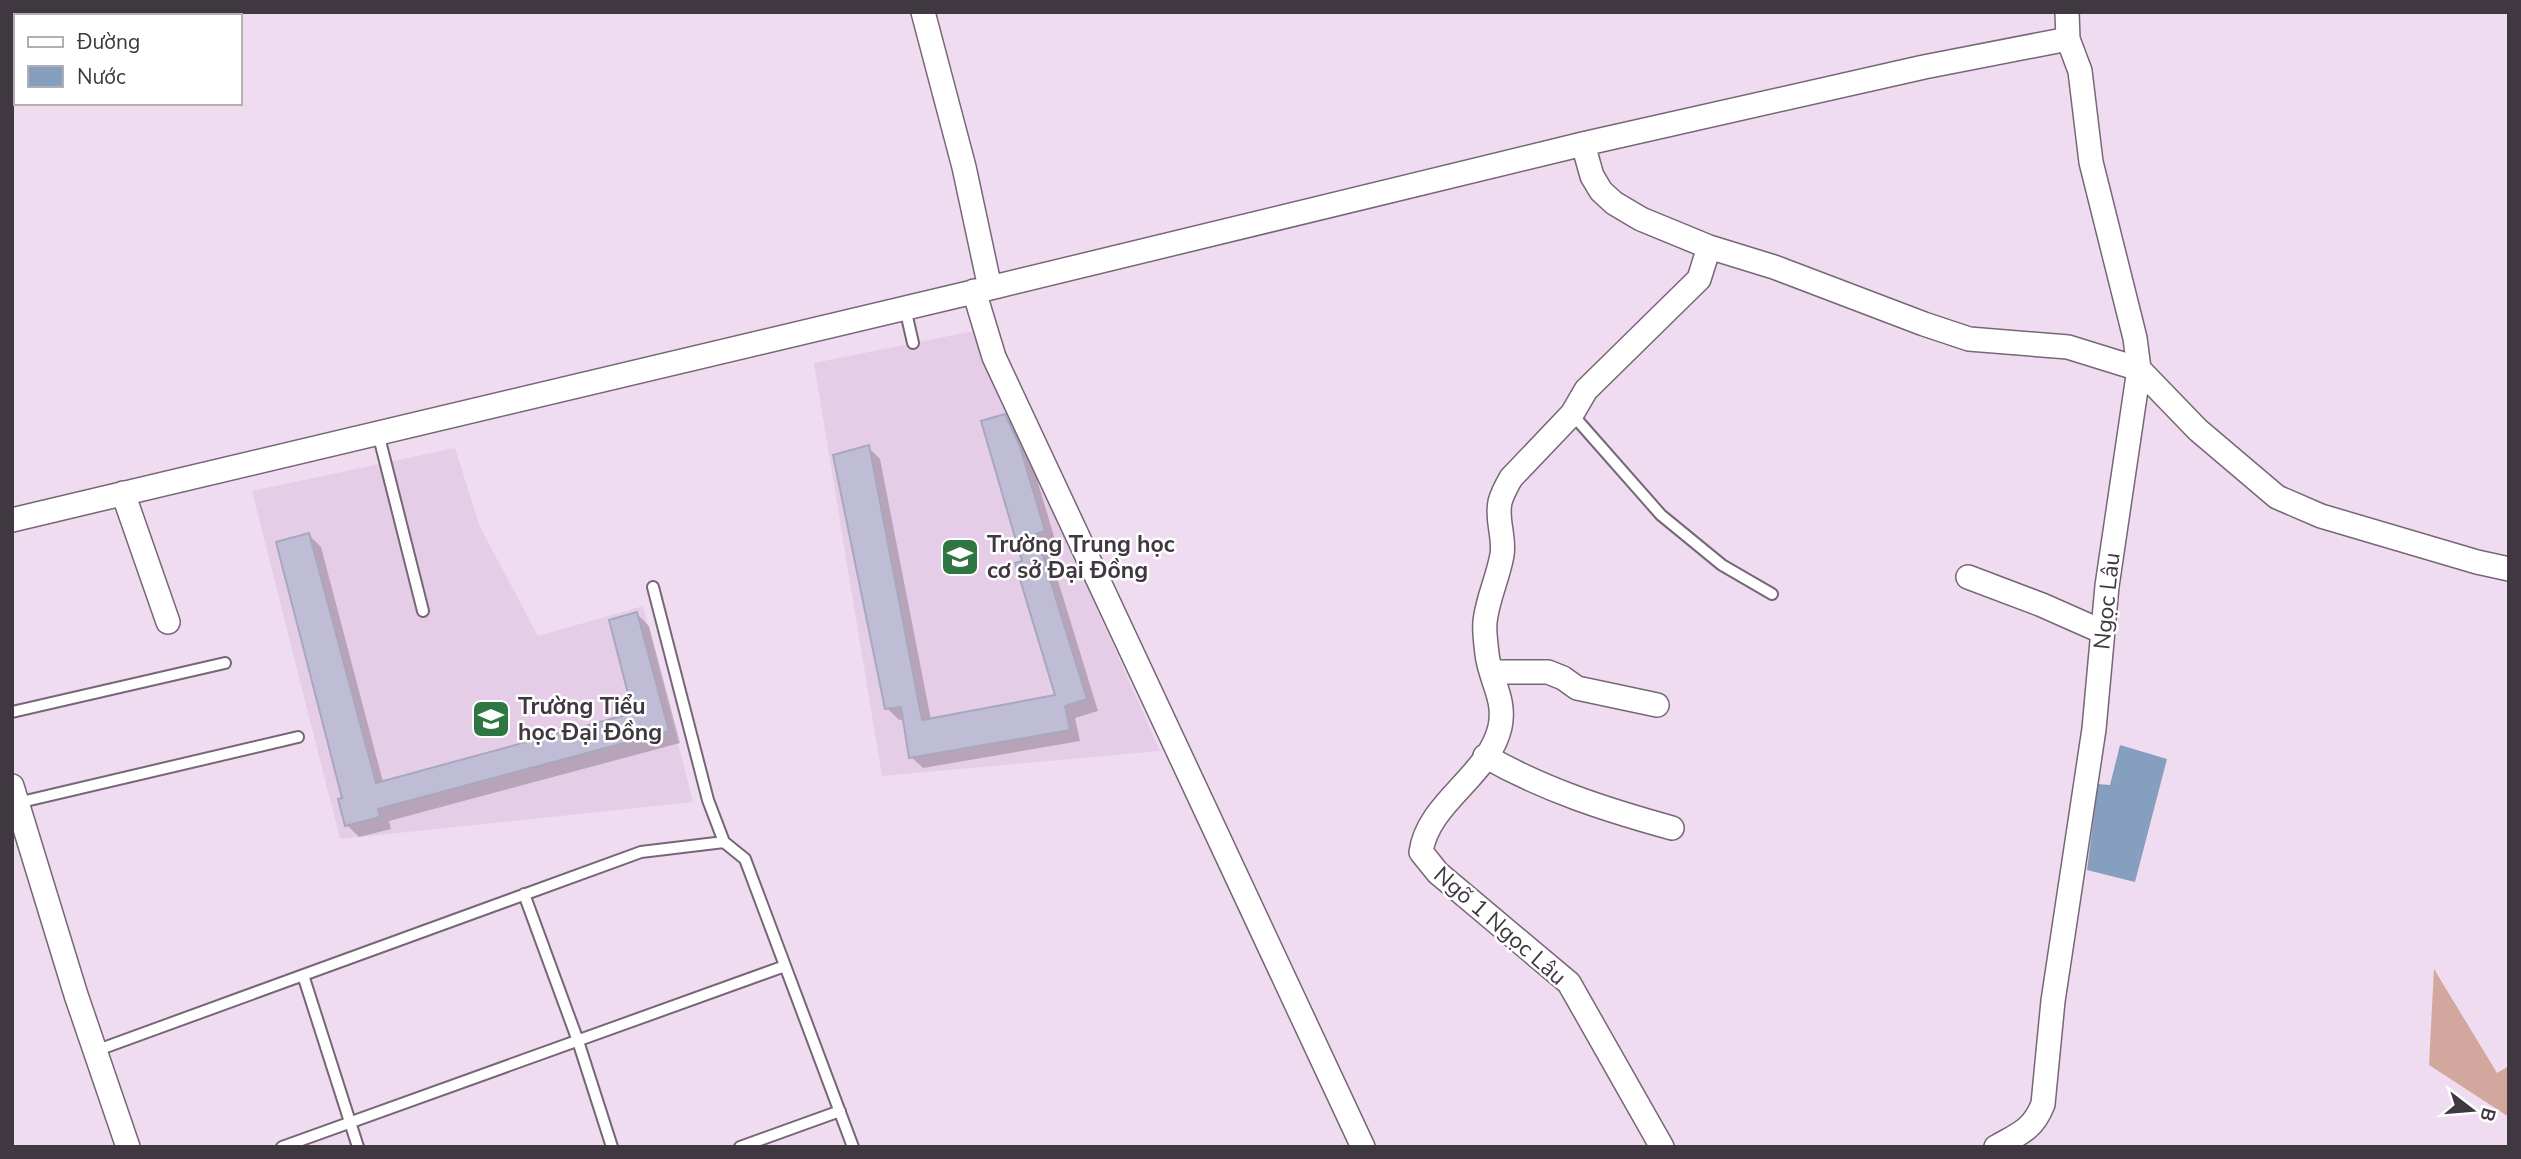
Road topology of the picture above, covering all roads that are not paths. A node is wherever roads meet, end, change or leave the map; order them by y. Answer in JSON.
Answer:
{"nodes":[{"id":1,"x":923,"y":12,"type":"edge"},
{"id":2,"x":2067,"y":12,"type":"edge"},
{"id":3,"x":2068,"y":39,"type":"junction"},
{"id":4,"x":1583,"y":144,"type":"junction"},
{"id":5,"x":1709,"y":247,"type":"junction"},
{"id":6,"x":982,"y":290,"type":"junction"},
{"id":7,"x":905,"y":308,"type":"junction"},
{"id":8,"x":913,"y":344,"type":"dead end"},
{"id":9,"x":2139,"y":369,"type":"junction"},
{"id":10,"x":1572,"y":414,"type":"junction"},
{"id":11,"x":378,"y":433,"type":"junction"},
{"id":12,"x":123,"y":493,"type":"junction"},
{"id":13,"x":12,"y":520,"type":"edge"},
{"id":14,"x":2509,"y":569,"type":"edge"},
{"id":15,"x":1968,"y":577,"type":"dead end"},
{"id":16,"x":653,"y":587,"type":"dead end"},
{"id":17,"x":1772,"y":594,"type":"dead end"},
{"id":18,"x":423,"y":611,"type":"dead end"},
{"id":19,"x":168,"y":622,"type":"dead end"},
{"id":20,"x":2103,"y":632,"type":"junction"},
{"id":21,"x":225,"y":663,"type":"dead end"},
{"id":22,"x":1492,"y":672,"type":"junction"},
{"id":23,"x":1657,"y":705,"type":"dead end"},
{"id":24,"x":12,"y":712,"type":"edge"},
{"id":25,"x":298,"y":737,"type":"dead end"},
{"id":26,"x":1485,"y":756,"type":"junction"},
{"id":27,"x":15,"y":794,"type":"edge"},
{"id":28,"x":1672,"y":828,"type":"dead end"},
{"id":29,"x":724,"y":842,"type":"junction"},
{"id":30,"x":524,"y":894,"type":"junction"},
{"id":31,"x":785,"y":966,"type":"junction"},
{"id":32,"x":303,"y":975,"type":"junction"},
{"id":33,"x":578,"y":1041,"type":"junction"},
{"id":34,"x":95,"y":1051,"type":"junction"},
{"id":35,"x":840,"y":1111,"type":"junction"},
{"id":36,"x":350,"y":1122,"type":"junction"},
{"id":37,"x":128,"y":1147,"type":"edge"},
{"id":38,"x":282,"y":1147,"type":"edge"},
{"id":39,"x":358,"y":1147,"type":"edge"},
{"id":40,"x":612,"y":1147,"type":"edge"},
{"id":41,"x":740,"y":1147,"type":"edge"},
{"id":42,"x":853,"y":1147,"type":"edge"},
{"id":43,"x":1363,"y":1147,"type":"edge"},
{"id":44,"x":1662,"y":1147,"type":"edge"},
{"id":45,"x":1996,"y":1147,"type":"edge"}],
"edges":[{"from":1,"to":6,"type":"street"},
{"from":2,"to":3,"type":"street","name":"Ngọc Lâu"},
{"from":3,"to":4,"type":"street"},
{"from":3,"to":9,"type":"street","name":"Ngọc Lâu"},
{"from":4,"to":5,"type":"street"},
{"from":4,"to":6,"type":"street"},
{"from":5,"to":9,"type":"street"},
{"from":5,"to":10,"type":"street","name":"Ngõ 1 Ngọc Lâu"},
{"from":6,"to":7,"type":"street"},
{"from":6,"to":43,"type":"street"},
{"from":7,"to":8,"type":"lane"},
{"from":7,"to":11,"type":"street"},
{"from":9,"to":14,"type":"street"},
{"from":9,"to":20,"type":"street","name":"Ngọc Lâu"},
{"from":10,"to":17,"type":"lane"},
{"from":10,"to":22,"type":"street","name":"Ngõ 1 Ngọc Lâu"},
{"from":11,"to":12,"type":"street"},
{"from":11,"to":18,"type":"lane"},
{"from":12,"to":13,"type":"street"},
{"from":12,"to":19,"type":"street"},
{"from":15,"to":20,"type":"street"},
{"from":16,"to":29,"type":"lane"},
{"from":20,"to":45,"type":"street","name":"Ngọc Lâu"},
{"from":21,"to":24,"type":"lane"},
{"from":22,"to":23,"type":"street"},
{"from":22,"to":26,"type":"street","name":"Ngõ 1 Ngọc Lâu"},
{"from":25,"to":27,"type":"lane"},
{"from":26,"to":28,"type":"street"},
{"from":26,"to":44,"type":"street","name":"Ngõ 1 Ngọc Lâu"},
{"from":27,"to":34,"type":"street"},
{"from":29,"to":30,"type":"lane"},
{"from":29,"to":31,"type":"lane"},
{"from":30,"to":32,"type":"lane"},
{"from":30,"to":33,"type":"lane"},
{"from":31,"to":33,"type":"lane"},
{"from":31,"to":35,"type":"lane"},
{"from":32,"to":34,"type":"lane"},
{"from":32,"to":36,"type":"lane"},
{"from":33,"to":36,"type":"lane"},
{"from":33,"to":40,"type":"lane"},
{"from":34,"to":37,"type":"street"},
{"from":35,"to":41,"type":"lane"},
{"from":35,"to":42,"type":"lane"},
{"from":36,"to":38,"type":"lane"},
{"from":36,"to":39,"type":"lane"}]}
